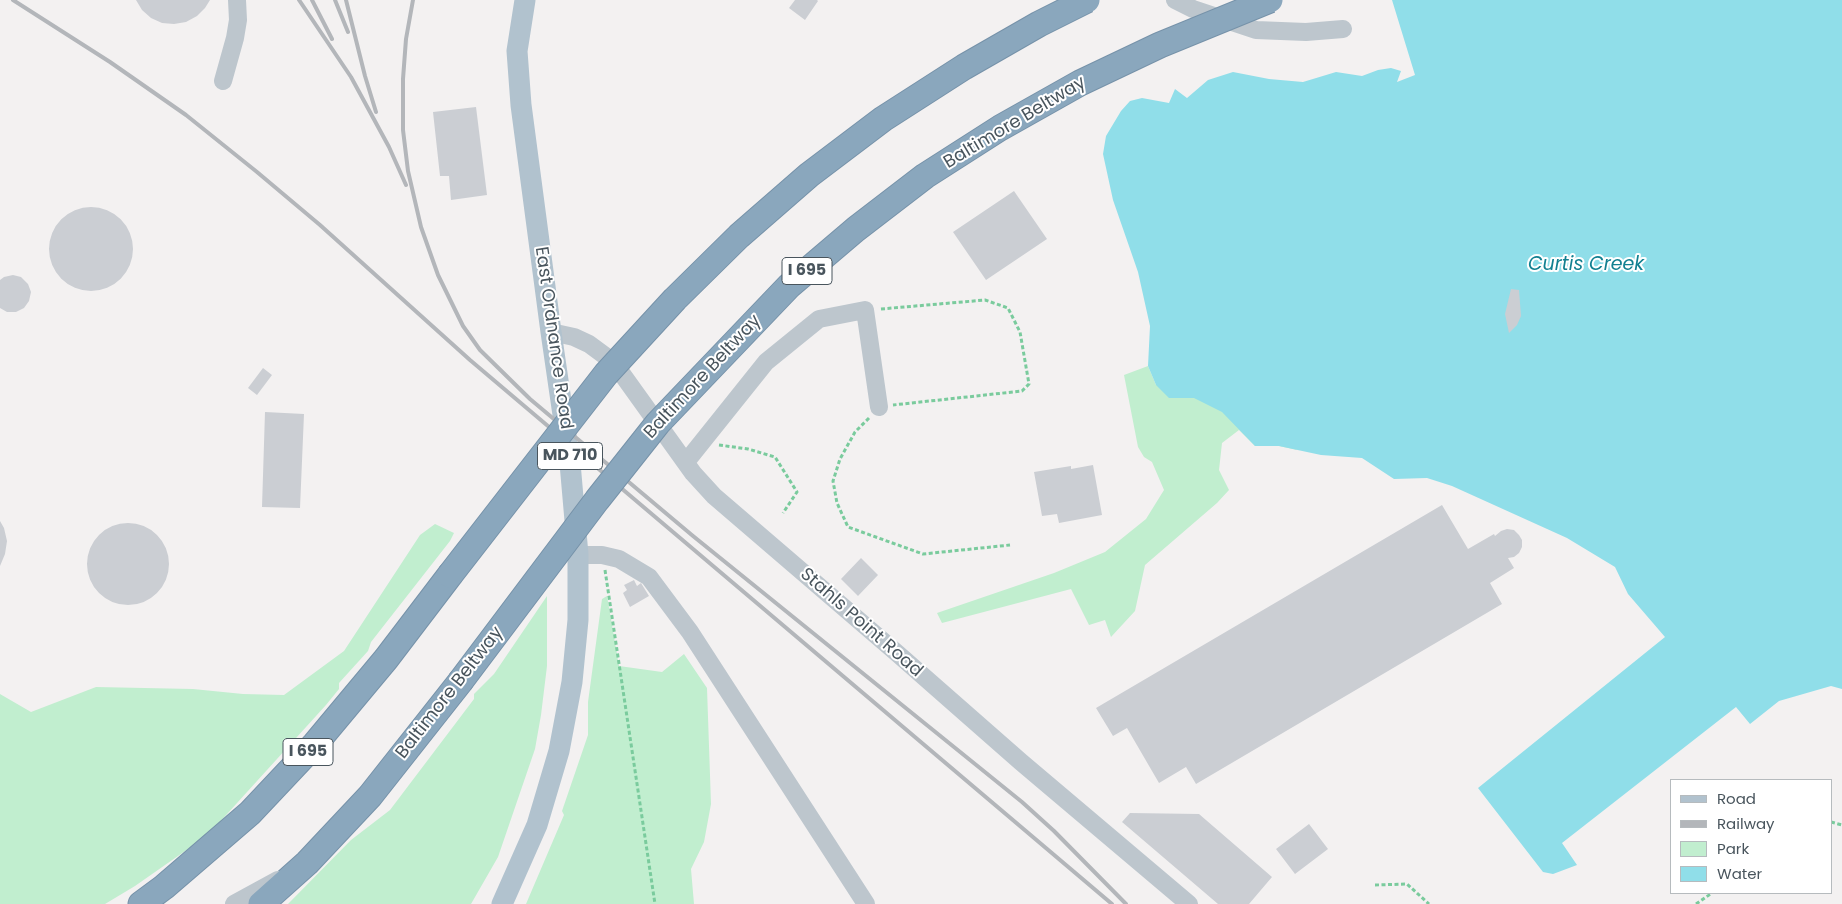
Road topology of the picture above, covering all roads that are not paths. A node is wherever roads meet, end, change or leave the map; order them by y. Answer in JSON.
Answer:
{"nodes":[{"id":1,"x":236,"y":0,"type":"edge"},
{"id":2,"x":525,"y":0,"type":"edge"},
{"id":3,"x":1087,"y":0,"type":"edge"},
{"id":4,"x":1175,"y":0,"type":"edge"},
{"id":5,"x":1270,"y":0,"type":"edge"},
{"id":6,"x":1343,"y":29,"type":"dead end"},
{"id":7,"x":223,"y":81,"type":"dead end"},
{"id":8,"x":551,"y":332,"type":"junction"},
{"id":9,"x":879,"y":407,"type":"road end"},
{"id":10,"x":686,"y":462,"type":"junction"},
{"id":11,"x":578,"y":555,"type":"junction"},
{"id":12,"x":306,"y":864,"type":"junction"},
{"id":13,"x":141,"y":904,"type":"edge"},
{"id":14,"x":234,"y":904,"type":"edge"},
{"id":15,"x":261,"y":904,"type":"edge"},
{"id":16,"x":502,"y":904,"type":"edge"},
{"id":17,"x":866,"y":904,"type":"edge"},
{"id":18,"x":1189,"y":904,"type":"edge"}],
"edges":[{"from":1,"to":7,"type":"street"},
{"from":2,"to":8,"type":"main road","name":"East Ordnance Road","number":"MD 710"},
{"from":3,"to":13,"type":"highway","number":"I 695","bridge":true},
{"from":4,"to":6,"type":"street"},
{"from":5,"to":12,"type":"highway","name":"Baltimore Beltway","number":"I 695","bridge":true},
{"from":8,"to":10,"type":"street","name":"Stahls Point Road"},
{"from":8,"to":11,"type":"main road","name":"East Ordnance Road","number":"MD 710"},
{"from":9,"to":10,"type":"street"},
{"from":10,"to":18,"type":"street","name":"Stahls Point Road"},
{"from":11,"to":16,"type":"main road","name":"East Ordnance Road","number":"MD 710"},
{"from":11,"to":17,"type":"street"},
{"from":12,"to":14,"type":"street"},
{"from":12,"to":15,"type":"highway","name":"Baltimore Beltway","number":"I 695"}]}
